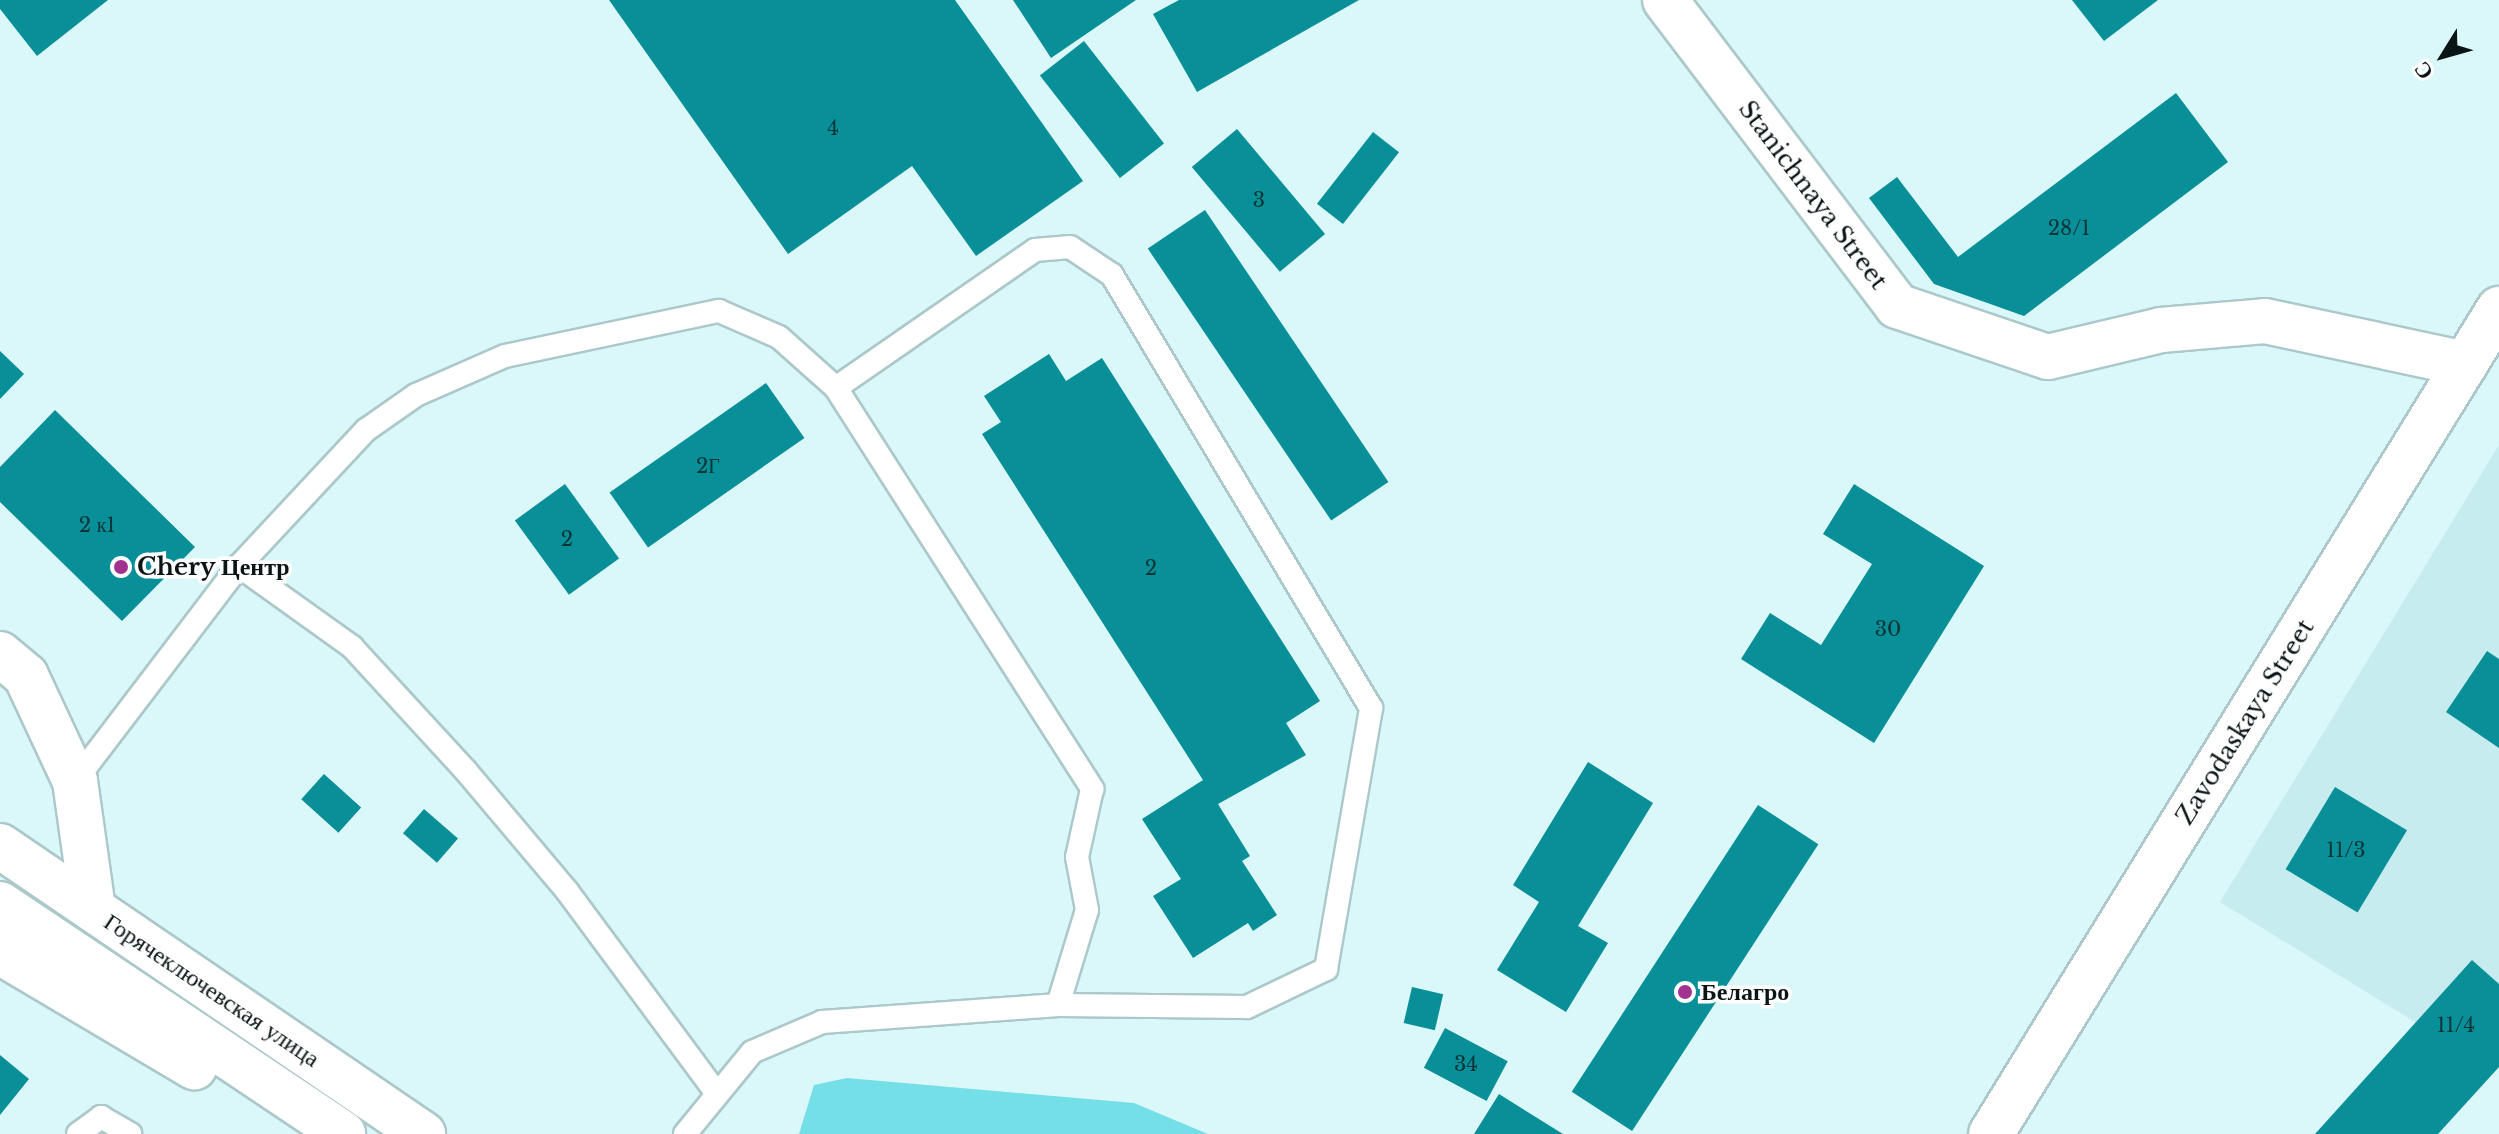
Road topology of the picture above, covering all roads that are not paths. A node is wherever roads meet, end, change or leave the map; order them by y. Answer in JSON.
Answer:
{"nodes":[{"id":1,"x":1665,"y":0,"type":"edge"},
{"id":2,"x":2499,"y":309,"type":"edge"},
{"id":3,"x":2465,"y":364,"type":"junction"},
{"id":4,"x":836,"y":388,"type":"junction"},
{"id":5,"x":239,"y":566,"type":"junction"},
{"id":6,"x":0,"y":654,"type":"edge"},
{"id":7,"x":75,"y":781,"type":"junction"},
{"id":8,"x":0,"y":846,"type":"edge"},
{"id":9,"x":0,"y":904,"type":"edge"},
{"id":10,"x":93,"y":909,"type":"junction"},
{"id":11,"x":0,"y":952,"type":"edge"},
{"id":12,"x":1058,"y":1005,"type":"junction"},
{"id":13,"x":717,"y":1094,"type":"junction"},
{"id":14,"x":78,"y":1134,"type":"edge"},
{"id":15,"x":130,"y":1134,"type":"edge"},
{"id":16,"x":306,"y":1134,"type":"edge"},
{"id":17,"x":343,"y":1134,"type":"edge"},
{"id":18,"x":423,"y":1134,"type":"edge"},
{"id":19,"x":685,"y":1134,"type":"edge"},
{"id":20,"x":1991,"y":1134,"type":"edge"}],
"edges":[{"from":1,"to":3,"type":"street","name":"Stanichnaya Street"},
{"from":2,"to":3,"type":"street","name":"Zavodaskaya Street"},
{"from":3,"to":20,"type":"street","name":"Zavodaskaya Street"},
{"from":4,"to":5,"type":"lane"},
{"from":4,"to":12,"type":"lane"},
{"from":4,"to":12,"type":"lane"},
{"from":5,"to":7,"type":"lane"},
{"from":5,"to":13,"type":"lane"},
{"from":6,"to":7,"type":"street"},
{"from":7,"to":10,"type":"street"},
{"from":8,"to":10,"type":"street","name":"Горячеключевская улица"},
{"from":9,"to":17,"type":"street","name":"Горячеключевская улица"},
{"from":10,"to":18,"type":"street","name":"Горячеключевская улица"},
{"from":11,"to":16,"type":"street"},
{"from":12,"to":13,"type":"lane"},
{"from":13,"to":19,"type":"lane"},
{"from":14,"to":15,"type":"lane"}]}
